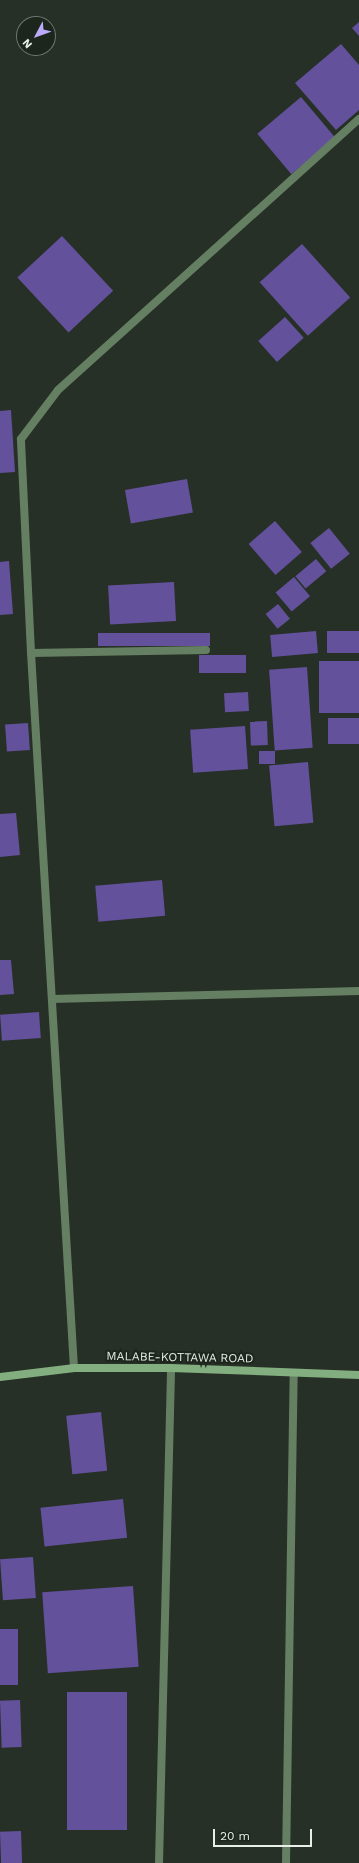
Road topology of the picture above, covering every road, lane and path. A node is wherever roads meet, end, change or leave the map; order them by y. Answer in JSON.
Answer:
{"nodes":[{"id":1,"x":359,"y":119,"type":"edge"},
{"id":2,"x":206,"y":650,"type":"dead end"},
{"id":3,"x":31,"y":653,"type":"junction"},
{"id":4,"x":359,"y":991,"type":"edge"},
{"id":5,"x":52,"y":999,"type":"junction"},
{"id":6,"x":74,"y":1368,"type":"junction"},
{"id":7,"x":171,"y":1368,"type":"junction"},
{"id":8,"x":294,"y":1373,"type":"junction"},
{"id":9,"x":359,"y":1375,"type":"edge"},
{"id":10,"x":0,"y":1377,"type":"edge"},
{"id":11,"x":159,"y":1863,"type":"edge"},
{"id":12,"x":286,"y":1863,"type":"edge"}],
"edges":[{"from":1,"to":3,"type":"street"},
{"from":2,"to":3,"type":"street"},
{"from":3,"to":5,"type":"street"},
{"from":4,"to":5,"type":"street"},
{"from":5,"to":6,"type":"street"},
{"from":6,"to":7,"type":"main road","name":"MALABE-KOTTAWA ROAD"},
{"from":6,"to":10,"type":"main road","name":"MALABE-KOTTAWA ROAD"},
{"from":7,"to":8,"type":"main road","name":"MALABE-KOTTAWA ROAD"},
{"from":7,"to":11,"type":"street"},
{"from":8,"to":9,"type":"main road","name":"MALABE-KOTTAWA ROAD"},
{"from":8,"to":12,"type":"street"}]}
